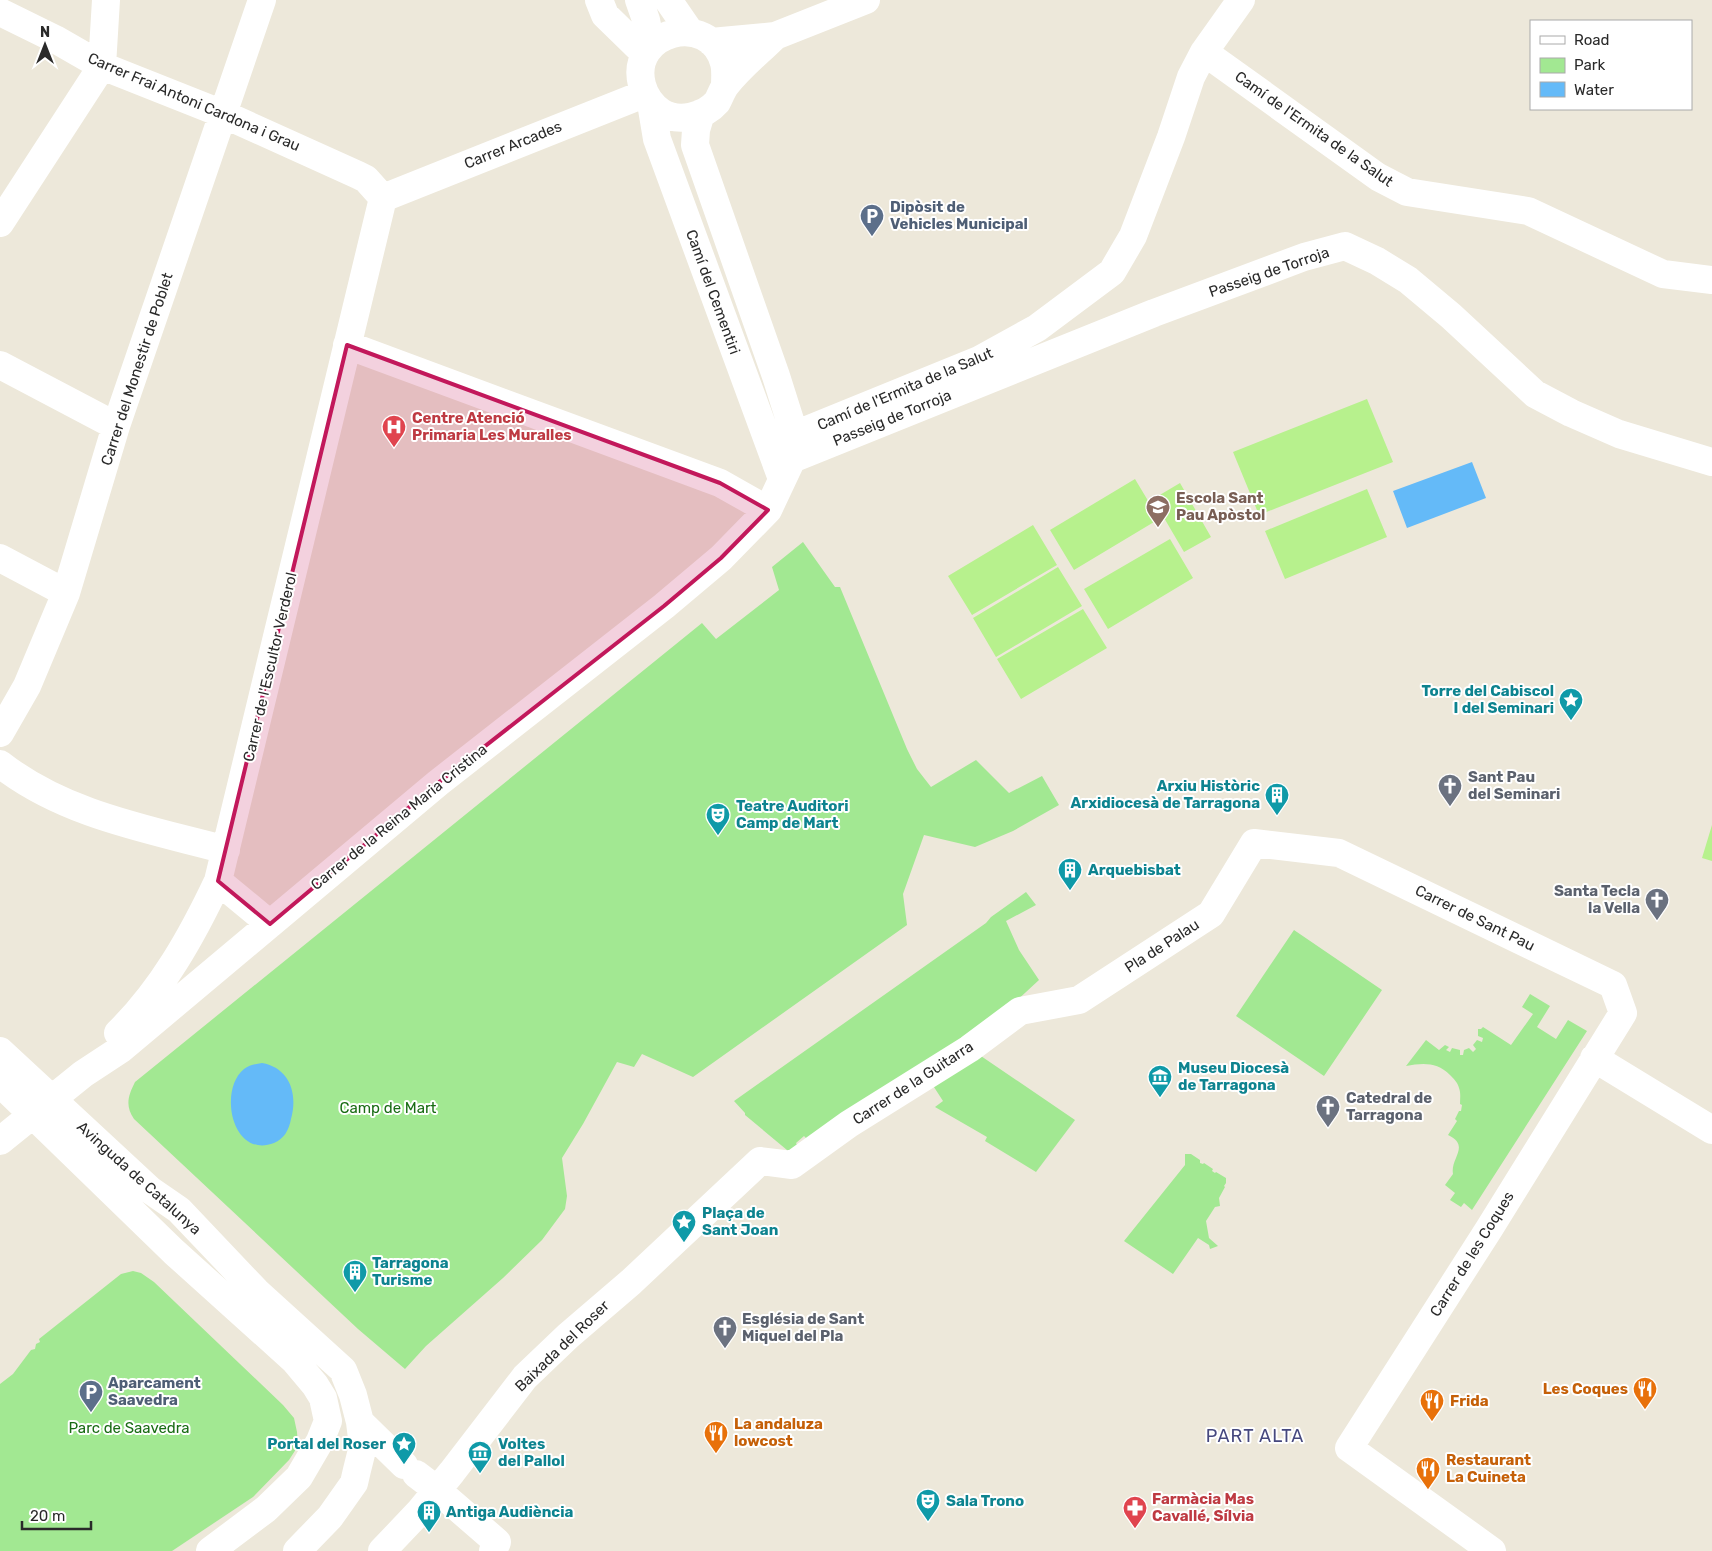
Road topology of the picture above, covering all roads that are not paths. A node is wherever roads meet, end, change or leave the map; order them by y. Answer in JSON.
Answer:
{"nodes":[{"id":1,"x":106,"y":0,"type":"edge"},
{"id":2,"x":262,"y":0,"type":"edge"},
{"id":3,"x":599,"y":0,"type":"edge"},
{"id":4,"x":639,"y":0,"type":"edge"},
{"id":5,"x":668,"y":0,"type":"edge"},
{"id":6,"x":866,"y":0,"type":"edge"},
{"id":7,"x":1241,"y":0,"type":"edge"},
{"id":8,"x":0,"y":12,"type":"edge"},
{"id":9,"x":774,"y":36,"type":"junction"},
{"id":10,"x":701,"y":37,"type":"junction"},
{"id":11,"x":648,"y":50,"type":"junction"},
{"id":12,"x":1204,"y":52,"type":"junction"},
{"id":13,"x":102,"y":66,"type":"junction"},
{"id":14,"x":725,"y":86,"type":"junction"},
{"id":15,"x":648,"y":98,"type":"junction"},
{"id":16,"x":701,"y":113,"type":"junction"},
{"id":17,"x":223,"y":114,"type":"junction"},
{"id":18,"x":383,"y":198,"type":"junction"},
{"id":19,"x":0,"y":223,"type":"edge"},
{"id":20,"x":1712,"y":280,"type":"edge"},
{"id":21,"x":347,"y":345,"type":"junction"},
{"id":22,"x":0,"y":364,"type":"edge"},
{"id":23,"x":116,"y":426,"type":"junction"},
{"id":24,"x":790,"y":458,"type":"junction"},
{"id":25,"x":1712,"y":462,"type":"edge"},
{"id":26,"x":768,"y":510,"type":"junction"},
{"id":27,"x":0,"y":558,"type":"edge"},
{"id":28,"x":66,"y":593,"type":"junction"},
{"id":29,"x":0,"y":732,"type":"edge"},
{"id":30,"x":0,"y":764,"type":"edge"},
{"id":31,"x":1254,"y":843,"type":"joint"},
{"id":32,"x":226,"y":850,"type":"junction"},
{"id":33,"x":218,"y":881,"type":"junction"},
{"id":34,"x":270,"y":924,"type":"junction"},
{"id":35,"x":1037,"y":1008,"type":"joint"},
{"id":36,"x":0,"y":1051,"type":"edge"},
{"id":37,"x":1594,"y":1058,"type":"junction"},
{"id":38,"x":0,"y":1083,"type":"edge"},
{"id":39,"x":49,"y":1101,"type":"junction"},
{"id":40,"x":1712,"y":1130,"type":"edge"},
{"id":41,"x":0,"y":1140,"type":"edge"},
{"id":42,"x":630,"y":1282,"type":"joint"},
{"id":43,"x":360,"y":1422,"type":"junction"},
{"id":44,"x":426,"y":1482,"type":"junction"},
{"id":45,"x":210,"y":1551,"type":"edge"},
{"id":46,"x":297,"y":1551,"type":"edge"},
{"id":47,"x":382,"y":1551,"type":"edge"},
{"id":48,"x":493,"y":1551,"type":"edge"},
{"id":49,"x":1492,"y":1551,"type":"edge"}],
"edges":[{"from":1,"to":13,"type":"street"},
{"from":2,"to":17,"type":"street","name":"Carrer del Monestir de Poblet"},
{"from":3,"to":11,"type":"street"},
{"from":4,"to":11,"type":"street"},
{"from":5,"to":10,"type":"street"},
{"from":6,"to":9,"type":"street"},
{"from":7,"to":12,"type":"street","name":"Camí de l'Ermita de la Salut"},
{"from":8,"to":13,"type":"street","name":"Carrer Frai Antoni Cardona i Grau"},
{"from":9,"to":10,"type":"street"},
{"from":9,"to":14,"type":"street"},
{"from":10,"to":11,"type":"street"},
{"from":10,"to":14,"type":"street"},
{"from":11,"to":15,"type":"street"},
{"from":12,"to":20,"type":"street","name":"Camí de l'Ermita de la Salut"},
{"from":12,"to":24,"type":"street","name":"Camí de l'Ermita de la Salut"},
{"from":13,"to":17,"type":"street","name":"Carrer Frai Antoni Cardona i Grau"},
{"from":13,"to":19,"type":"street"},
{"from":14,"to":16,"type":"street"},
{"from":15,"to":16,"type":"street"},
{"from":15,"to":18,"type":"street","name":"Carrer Arcades"},
{"from":15,"to":24,"type":"street","name":"Camí del Cementiri"},
{"from":16,"to":24,"type":"street","name":"Camí del Cementiri"},
{"from":17,"to":18,"type":"street","name":"Carrer Frai Antoni Cardona i Grau"},
{"from":17,"to":23,"type":"street","name":"Carrer del Monestir de Poblet"},
{"from":18,"to":21,"type":"street","name":"Carrer de l'Escultor Verderol"},
{"from":21,"to":26,"type":"street"},
{"from":21,"to":32,"type":"street","name":"Carrer de l'Escultor Verderol"},
{"from":22,"to":23,"type":"street"},
{"from":23,"to":28,"type":"street","name":"Carrer del Monestir de Poblet"},
{"from":24,"to":25,"type":"street","name":"Passeig de Torroja"},
{"from":24,"to":26,"type":"street","name":"Carrer de la Reina Maria Cristina"},
{"from":26,"to":34,"type":"street","name":"Carrer de la Reina Maria Cristina"},
{"from":27,"to":28,"type":"street"},
{"from":28,"to":29,"type":"street","name":"Carrer del Monestir de Poblet"},
{"from":30,"to":32,"type":"street"},
{"from":31,"to":35,"type":"street","name":"Pla de Palau"},
{"from":31,"to":37,"type":"street","name":"Carrer de Sant Pau"},
{"from":32,"to":33,"type":"street","name":"Carrer de l'Escultor Verderol"},
{"from":33,"to":34,"type":"street"},
{"from":33,"to":39,"type":"street","name":"Carrer de l'Escultor Verderol"},
{"from":34,"to":39,"type":"street","name":"Carrer de la Reina Maria Cristina"},
{"from":35,"to":42,"type":"street","name":"Carrer de la Guitarra"},
{"from":36,"to":39,"type":"street","name":"Avinguda de Catalunya"},
{"from":37,"to":40,"type":"street"},
{"from":37,"to":49,"type":"street","name":"Carrer de les Coques"},
{"from":38,"to":39,"type":"street","name":"Avinguda de Catalunya"},
{"from":39,"to":41,"type":"street","name":"Carrer de la Reina Maria Cristina"},
{"from":39,"to":43,"type":"street","name":"Avinguda de Catalunya"},
{"from":39,"to":45,"type":"street","name":"Avinguda de Catalunya"},
{"from":42,"to":44,"type":"street","name":"Baixada del Roser"},
{"from":43,"to":44,"type":"street"},
{"from":43,"to":46,"type":"street","name":"Avinguda de Catalunya"},
{"from":44,"to":47,"type":"street","name":"Baixada del Roser"},
{"from":44,"to":48,"type":"street"}]}
